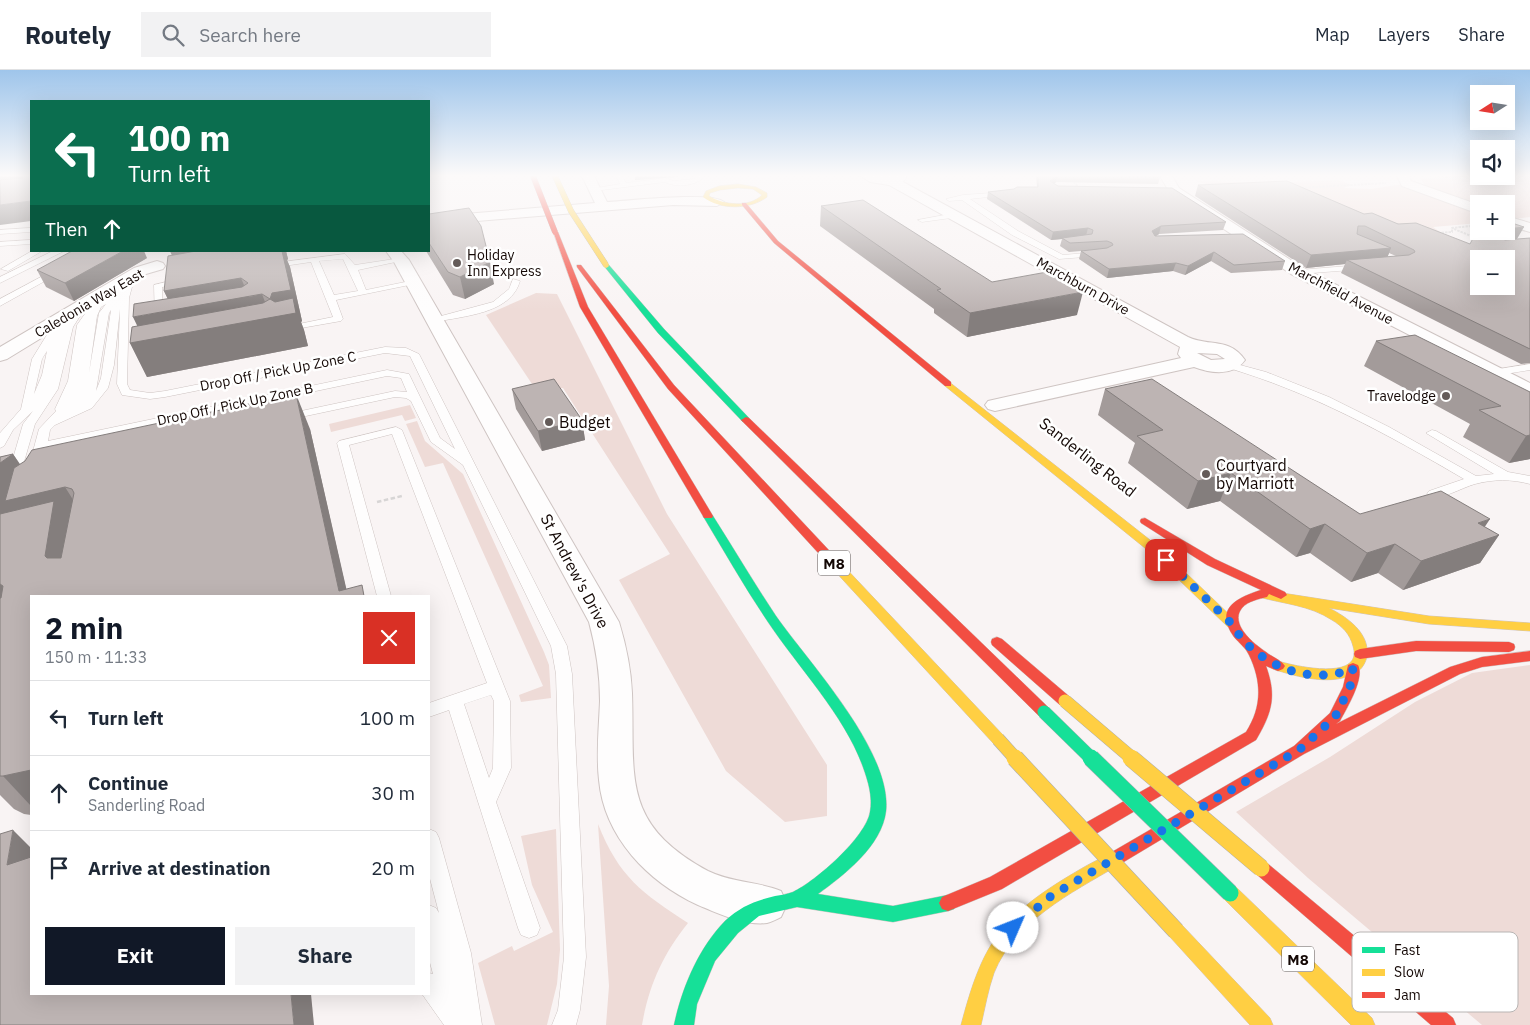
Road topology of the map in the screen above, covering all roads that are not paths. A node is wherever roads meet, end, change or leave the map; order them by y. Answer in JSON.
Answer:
{"nodes":[{"id":1,"x":551,"y":221,"type":"edge"},
{"id":2,"x":577,"y":221,"type":"edge"},
{"id":3,"x":758,"y":221,"type":"edge"},
{"id":4,"x":965,"y":221,"type":"edge"},
{"id":5,"x":996,"y":221,"type":"edge"},
{"id":6,"x":1222,"y":221,"type":"edge"},
{"id":7,"x":1515,"y":223,"type":"edge"},
{"id":8,"x":1530,"y":228,"type":"edge"},
{"id":9,"x":30,"y":230,"type":"edge"},
{"id":10,"x":0,"y":232,"type":"edge"},
{"id":11,"x":555,"y":232,"type":"junction"},
{"id":12,"x":1015,"y":234,"type":"junction"},
{"id":13,"x":1243,"y":236,"type":"junction"},
{"id":14,"x":996,"y":237,"type":"junction"},
{"id":15,"x":1215,"y":237,"type":"edge"},
{"id":16,"x":30,"y":242,"type":"edge"},
{"id":17,"x":1057,"y":243,"type":"edge"},
{"id":18,"x":0,"y":244,"type":"edge"},
{"id":19,"x":1038,"y":245,"type":"junction"},
{"id":20,"x":36,"y":252,"type":"edge"},
{"id":21,"x":64,"y":252,"type":"edge"},
{"id":22,"x":1105,"y":253,"type":"edge"},
{"id":23,"x":397,"y":255,"type":"edge"},
{"id":24,"x":314,"y":259,"type":"junction"},
{"id":25,"x":163,"y":264,"type":"joint"},
{"id":26,"x":1375,"y":266,"type":"edge"},
{"id":27,"x":68,"y":267,"type":"edge"},
{"id":28,"x":265,"y":267,"type":"edge"},
{"id":29,"x":353,"y":268,"type":"junction"},
{"id":30,"x":0,"y":272,"type":"edge"},
{"id":31,"x":1299,"y":272,"type":"junction"},
{"id":32,"x":197,"y":278,"type":"edge"},
{"id":33,"x":0,"y":280,"type":"edge"},
{"id":34,"x":1075,"y":280,"type":"junction"},
{"id":35,"x":516,"y":281,"type":"dead end"},
{"id":36,"x":415,"y":283,"type":"junction"},
{"id":37,"x":1057,"y":284,"type":"edge"},
{"id":38,"x":129,"y":285,"type":"junction"},
{"id":39,"x":363,"y":292,"type":"junction"},
{"id":40,"x":0,"y":293,"type":"edge"},
{"id":41,"x":331,"y":298,"type":"junction"},
{"id":42,"x":0,"y":303,"type":"edge"},
{"id":43,"x":90,"y":305,"type":"junction"},
{"id":44,"x":435,"y":319,"type":"junction"},
{"id":45,"x":62,"y":321,"type":"junction"},
{"id":46,"x":287,"y":329,"type":"edge"},
{"id":47,"x":885,"y":330,"type":"junction"},
{"id":48,"x":158,"y":331,"type":"edge"},
{"id":49,"x":1196,"y":354,"type":"junction"},
{"id":50,"x":0,"y":355,"type":"edge"},
{"id":51,"x":933,"y":356,"type":"dead end"},
{"id":52,"x":1229,"y":365,"type":"joint"},
{"id":53,"x":1530,"y":367,"type":"edge"},
{"id":54,"x":1492,"y":373,"type":"junction"},
{"id":55,"x":1272,"y":376,"type":"joint"},
{"id":56,"x":1530,"y":391,"type":"edge"},
{"id":57,"x":415,"y":399,"type":"junction"},
{"id":58,"x":998,"y":407,"type":"dead end"},
{"id":59,"x":26,"y":409,"type":"joint"},
{"id":60,"x":275,"y":420,"type":"edge"},
{"id":61,"x":53,"y":422,"type":"junction"},
{"id":62,"x":1403,"y":438,"type":"junction"},
{"id":63,"x":0,"y":444,"type":"edge"},
{"id":64,"x":40,"y":446,"type":"junction"},
{"id":65,"x":467,"y":464,"type":"junction"},
{"id":66,"x":798,"y":473,"type":"junction"},
{"id":67,"x":1505,"y":475,"type":"junction"},
{"id":68,"x":1474,"y":480,"type":"junction"},
{"id":69,"x":1530,"y":480,"type":"edge"},
{"id":70,"x":6,"y":485,"type":"edge"},
{"id":71,"x":1434,"y":494,"type":"edge"},
{"id":72,"x":1133,"y":512,"type":"dead end"},
{"id":73,"x":384,"y":595,"type":"edge"},
{"id":74,"x":1281,"y":595,"type":"junction"},
{"id":75,"x":946,"y":599,"type":"dead end"},
{"id":76,"x":1300,"y":599,"type":"junction"},
{"id":77,"x":1232,"y":624,"type":"junction"},
{"id":78,"x":1530,"y":628,"type":"edge"},
{"id":79,"x":991,"y":637,"type":"dead end"},
{"id":80,"x":1530,"y":649,"type":"edge"},
{"id":81,"x":1254,"y":651,"type":"junction"},
{"id":82,"x":1360,"y":654,"type":"junction"},
{"id":83,"x":1530,"y":656,"type":"edge"},
{"id":84,"x":1353,"y":668,"type":"junction"},
{"id":85,"x":497,"y":686,"type":"junction"},
{"id":86,"x":454,"y":701,"type":"junction"},
{"id":87,"x":430,"y":710,"type":"edge"},
{"id":88,"x":1299,"y":750,"type":"junction"},
{"id":89,"x":488,"y":802,"type":"junction"},
{"id":90,"x":430,"y":842,"type":"edge"},
{"id":91,"x":797,"y":899,"type":"junction"},
{"id":92,"x":767,"y":904,"type":"junction"},
{"id":93,"x":430,"y":919,"type":"edge"},
{"id":94,"x":528,"y":928,"type":"dead end"},
{"id":95,"x":1352,"y":945,"type":"edge"},
{"id":96,"x":430,"y":985,"type":"edge"},
{"id":97,"x":1352,"y":1011,"type":"edge"},
{"id":98,"x":1353,"y":1012,"type":"edge"},
{"id":99,"x":1431,"y":1012,"type":"edge"},
{"id":100,"x":458,"y":1025,"type":"edge"},
{"id":101,"x":464,"y":1025,"type":"edge"},
{"id":102,"x":470,"y":1025,"type":"edge"},
{"id":103,"x":564,"y":1025,"type":"edge"},
{"id":104,"x":684,"y":1025,"type":"edge"},
{"id":105,"x":971,"y":1025,"type":"edge"},
{"id":106,"x":1263,"y":1025,"type":"edge"},
{"id":107,"x":1366,"y":1025,"type":"edge"},
{"id":108,"x":1446,"y":1025,"type":"edge"}],
"edges":[{"from":1,"to":11,"type":"main road","number":"M8","bridge":true},
{"from":2,"to":66,"type":"main road","number":"M8","bridge":true},
{"from":3,"to":47,"type":"main road","name":"Sanderling Road"},
{"from":4,"to":14,"type":"street","name":"Marchburn Drive"},
{"from":5,"to":12,"type":"lane"},
{"from":6,"to":13,"type":"street","name":"Marchfield Avenue"},
{"from":7,"to":8,"type":"street"},
{"from":9,"to":10,"type":"lane"},
{"from":11,"to":91,"type":"main road"},
{"from":11,"to":106,"type":"main road","number":"M8","bridge":true},
{"from":12,"to":14,"type":"lane"},
{"from":12,"to":19,"type":"lane"},
{"from":13,"to":15,"type":"street"},
{"from":13,"to":31,"type":"street","name":"Marchfield Avenue"},
{"from":14,"to":34,"type":"street","name":"Marchburn Drive"},
{"from":16,"to":18,"type":"lane"},
{"from":17,"to":19,"type":"lane"},
{"from":19,"to":22,"type":"lane"},
{"from":20,"to":30,"type":"lane"},
{"from":21,"to":33,"type":"lane"},
{"from":21,"to":40,"type":"lane"},
{"from":23,"to":29,"type":"lane"},
{"from":23,"to":36,"type":"street","name":"St Andrew's Drive"},
{"from":24,"to":28,"type":"lane"},
{"from":24,"to":29,"type":"lane"},
{"from":24,"to":41,"type":"lane"},
{"from":25,"to":38,"type":"lane"},
{"from":25,"to":43,"type":"street","name":"Caledonia Way East"},
{"from":26,"to":31,"type":"lane"},
{"from":27,"to":42,"type":"lane"},
{"from":29,"to":39,"type":"lane"},
{"from":31,"to":54,"type":"street","name":"Marchfield Avenue"},
{"from":32,"to":48,"type":"lane"},
{"from":34,"to":37,"type":"lane"},
{"from":34,"to":49,"type":"street","name":"Marchburn Drive"},
{"from":35,"to":44,"type":"lane"},
{"from":36,"to":39,"type":"lane"},
{"from":36,"to":44,"type":"street","name":"St Andrew's Drive"},
{"from":38,"to":43,"type":"lane"},
{"from":38,"to":61,"type":"lane"},
{"from":38,"to":65,"type":"lane","name":"Drop Off / Pick Up Zone C"},
{"from":39,"to":41,"type":"lane"},
{"from":41,"to":46,"type":"lane"},
{"from":43,"to":45,"type":"street","name":"Caledonia Way East"},
{"from":43,"to":61,"type":"lane"},
{"from":43,"to":70,"type":"lane"},
{"from":44,"to":92,"type":"street","name":"St Andrew's Drive"},
{"from":45,"to":50,"type":"street","name":"Caledonia Way East"},
{"from":45,"to":59,"type":"lane"},
{"from":47,"to":51,"type":"main road","name":"Sanderling Road"},
{"from":47,"to":77,"type":"main road","name":"Sanderling Road"},
{"from":49,"to":52,"type":"street","name":"Marchburn Drive"},
{"from":49,"to":58,"type":"street","name":"Marchburn Drive"},
{"from":52,"to":55,"type":"lane","name":"Marchburn Drive"},
{"from":53,"to":54,"type":"lane"},
{"from":54,"to":56,"type":"street","name":"Marchfield Avenue"},
{"from":55,"to":62,"type":"lane"},
{"from":57,"to":60,"type":"lane"},
{"from":57,"to":64,"type":"lane","name":"Drop Off / Pick Up Zone B"},
{"from":57,"to":65,"type":"lane"},
{"from":59,"to":63,"type":"lane"},
{"from":61,"to":64,"type":"lane"},
{"from":62,"to":67,"type":"lane"},
{"from":62,"to":68,"type":"lane"},
{"from":64,"to":70,"type":"lane"},
{"from":65,"to":103,"type":"lane"},
{"from":66,"to":75,"type":"main road"},
{"from":66,"to":97,"type":"main road","number":"M8","bridge":true},
{"from":67,"to":68,"type":"lane"},
{"from":67,"to":69,"type":"lane"},
{"from":68,"to":71,"type":"lane"},
{"from":72,"to":74,"type":"main road","name":"Sanderling Road"},
{"from":73,"to":85,"type":"lane"},
{"from":74,"to":76,"type":"main road"},
{"from":74,"to":77,"type":"main road"},
{"from":76,"to":78,"type":"main road"},
{"from":76,"to":82,"type":"main road"},
{"from":77,"to":81,"type":"main road","name":"Sanderling Road"},
{"from":79,"to":95,"type":"main road","bridge":true},
{"from":80,"to":82,"type":"main road"},
{"from":81,"to":84,"type":"main road"},
{"from":81,"to":91,"type":"main road"},
{"from":82,"to":84,"type":"main road"},
{"from":83,"to":88,"type":"main road"},
{"from":84,"to":88,"type":"main road"},
{"from":85,"to":86,"type":"lane"},
{"from":85,"to":89,"type":"lane"},
{"from":86,"to":87,"type":"lane"},
{"from":86,"to":89,"type":"lane"},
{"from":88,"to":105,"type":"main road"},
{"from":89,"to":94,"type":"lane"},
{"from":90,"to":102,"type":"lane"},
{"from":91,"to":92,"type":"main road"},
{"from":92,"to":104,"type":"main road"},
{"from":93,"to":101,"type":"lane"},
{"from":96,"to":100,"type":"lane"},
{"from":98,"to":107,"type":"main road","number":"M8","bridge":true},
{"from":99,"to":108,"type":"main road","bridge":true}]}
